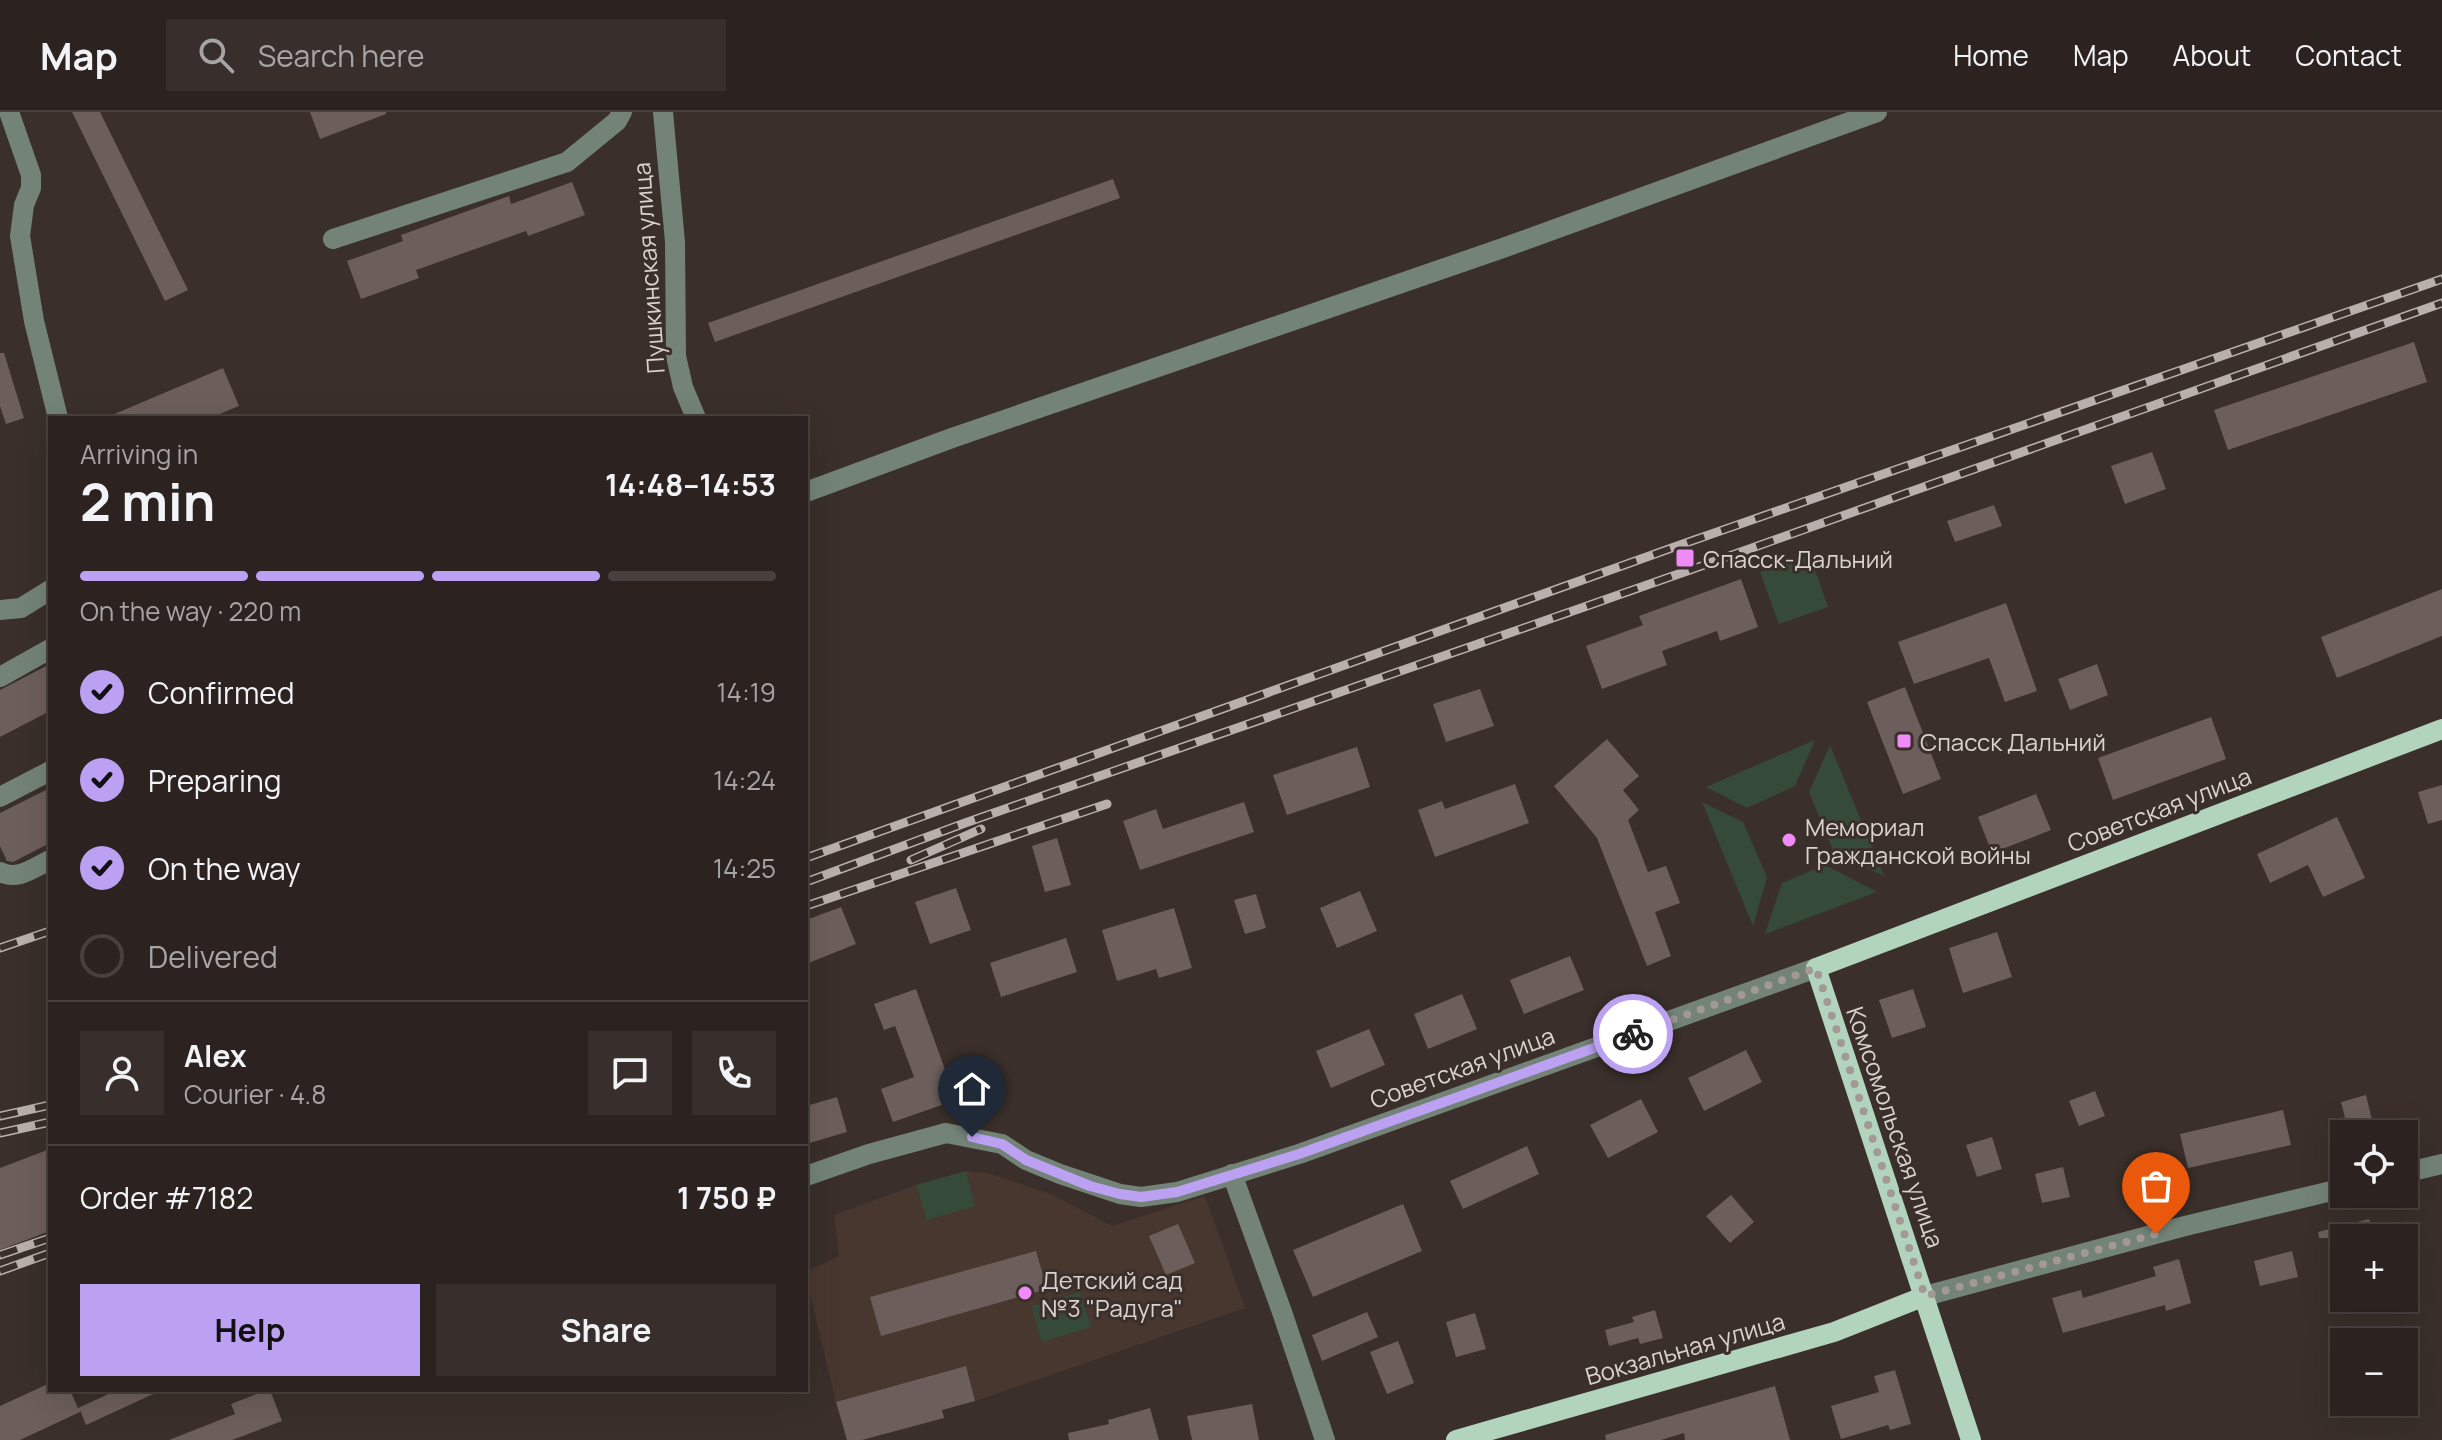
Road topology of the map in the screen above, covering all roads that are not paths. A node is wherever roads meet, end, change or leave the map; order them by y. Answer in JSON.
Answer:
{"nodes":[{"id":1,"x":9,"y":112,"type":"edge"},
{"id":2,"x":622,"y":112,"type":"edge"},
{"id":3,"x":663,"y":112,"type":"edge"},
{"id":4,"x":1877,"y":112,"type":"edge"},
{"id":5,"x":333,"y":239,"type":"dead end"},
{"id":6,"x":58,"y":416,"type":"edge"},
{"id":7,"x":695,"y":416,"type":"edge"},
{"id":8,"x":808,"y":491,"type":"edge"},
{"id":9,"x":48,"y":591,"type":"edge"},
{"id":10,"x":0,"y":610,"type":"edge"},
{"id":11,"x":48,"y":650,"type":"edge"},
{"id":12,"x":0,"y":677,"type":"edge"},
{"id":13,"x":2442,"y":729,"type":"edge"},
{"id":14,"x":48,"y":772,"type":"edge"},
{"id":15,"x":0,"y":797,"type":"edge"},
{"id":16,"x":48,"y":861,"type":"edge"},
{"id":17,"x":0,"y":872,"type":"edge"},
{"id":18,"x":1816,"y":968,"type":"junction"},
{"id":19,"x":2442,"y":1164,"type":"edge"},
{"id":20,"x":2418,"y":1170,"type":"edge"},
{"id":21,"x":1232,"y":1174,"type":"junction"},
{"id":22,"x":808,"y":1175,"type":"edge"},
{"id":23,"x":2330,"y":1191,"type":"edge"},
{"id":24,"x":1925,"y":1296,"type":"junction"},
{"id":25,"x":1325,"y":1440,"type":"edge"},
{"id":26,"x":1456,"y":1440,"type":"edge"},
{"id":27,"x":1971,"y":1440,"type":"edge"}],
"edges":[{"from":1,"to":6,"type":"street"},
{"from":2,"to":5,"type":"street"},
{"from":3,"to":7,"type":"street","name":"Пушкинская улица"},
{"from":4,"to":8,"type":"street"},
{"from":9,"to":10,"type":"street"},
{"from":11,"to":12,"type":"street"},
{"from":13,"to":18,"type":"main road","name":"Советская улица"},
{"from":14,"to":15,"type":"street"},
{"from":16,"to":17,"type":"street"},
{"from":18,"to":21,"type":"street","name":"Советская улица"},
{"from":18,"to":24,"type":"main road","name":"Комсомольская улица"},
{"from":19,"to":20,"type":"street"},
{"from":21,"to":22,"type":"street","name":"Советская улица"},
{"from":21,"to":25,"type":"street"},
{"from":23,"to":24,"type":"street"},
{"from":24,"to":26,"type":"main road","name":"Вокзальная улица"},
{"from":24,"to":27,"type":"main road","name":"Комсомольская улица"}]}
